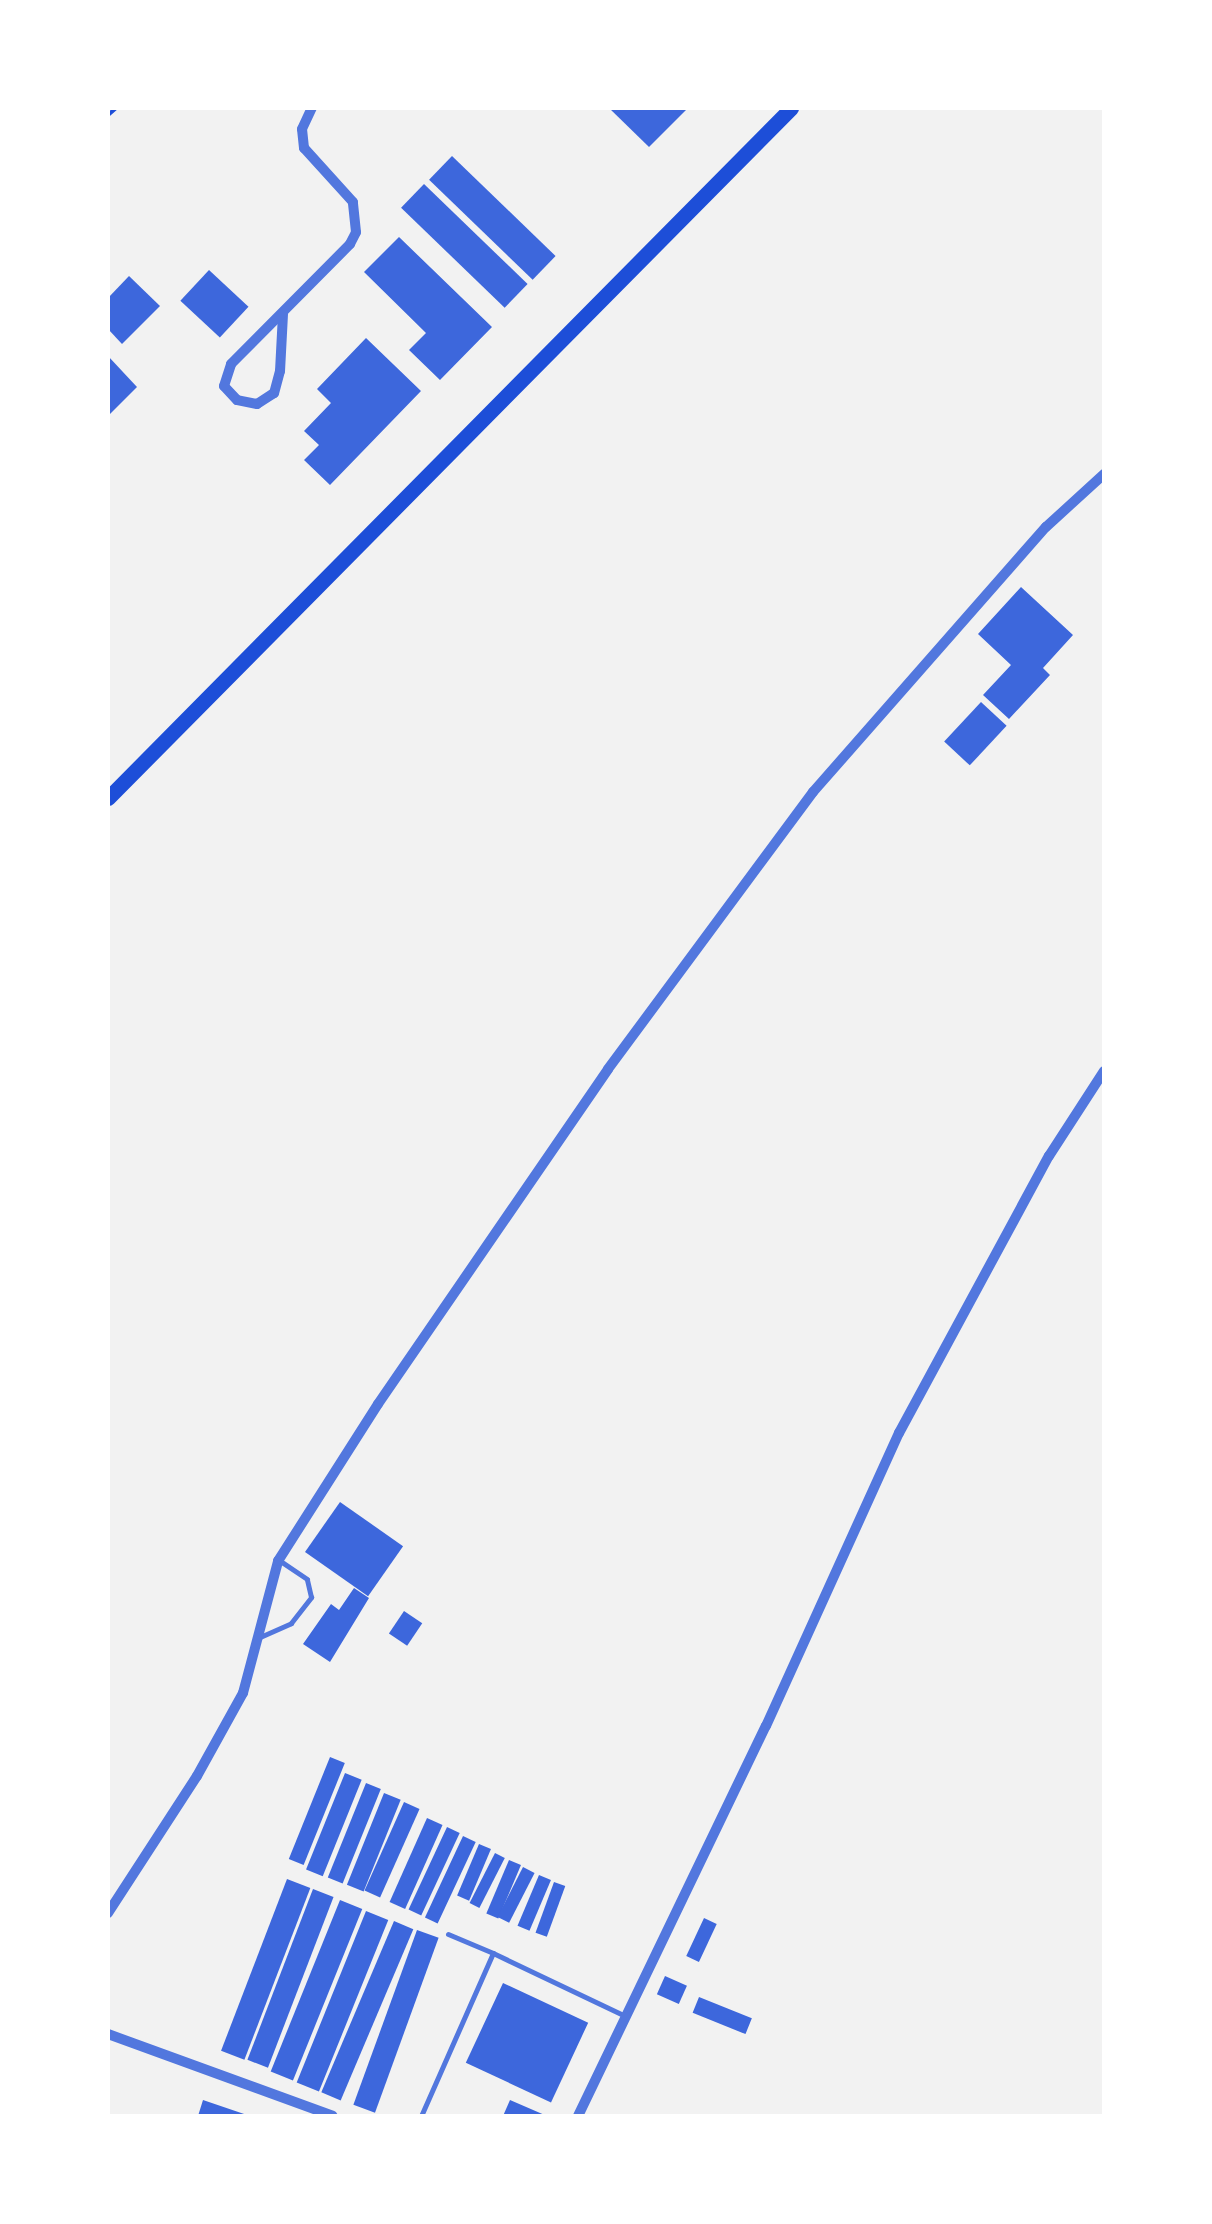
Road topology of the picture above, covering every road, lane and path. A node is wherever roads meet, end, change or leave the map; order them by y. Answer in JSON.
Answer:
{"nodes":[{"id":1,"x":116,"y":108,"type":"edge"},
{"id":2,"x":312,"y":108,"type":"edge"},
{"id":3,"x":791,"y":108,"type":"edge"},
{"id":4,"x":108,"y":114,"type":"edge"},
{"id":5,"x":283,"y":314,"type":"junction"},
{"id":6,"x":1104,"y":474,"type":"edge"},
{"id":7,"x":108,"y":798,"type":"edge"},
{"id":8,"x":1104,"y":1071,"type":"edge"},
{"id":9,"x":278,"y":1561,"type":"junction"},
{"id":10,"x":258,"y":1638,"type":"junction"},
{"id":11,"x":108,"y":1913,"type":"edge"},
{"id":12,"x":448,"y":1934,"type":"dead end"},
{"id":13,"x":493,"y":1953,"type":"junction"},
{"id":14,"x":625,"y":2016,"type":"junction"},
{"id":15,"x":108,"y":2034,"type":"edge"},
{"id":16,"x":332,"y":2116,"type":"edge"},
{"id":17,"x":422,"y":2116,"type":"edge"},
{"id":18,"x":578,"y":2116,"type":"edge"}],
"edges":[{"from":1,"to":4,"type":"path"},
{"from":2,"to":5,"type":"street"},
{"from":3,"to":7,"type":"main road"},
{"from":5,"to":5,"type":"street"},
{"from":6,"to":9,"type":"street"},
{"from":8,"to":14,"type":"street"},
{"from":9,"to":10,"type":"street"},
{"from":9,"to":10,"type":"lane"},
{"from":10,"to":11,"type":"street"},
{"from":12,"to":13,"type":"lane"},
{"from":13,"to":14,"type":"lane"},
{"from":13,"to":17,"type":"lane"},
{"from":14,"to":18,"type":"street"},
{"from":15,"to":16,"type":"street"}]}
